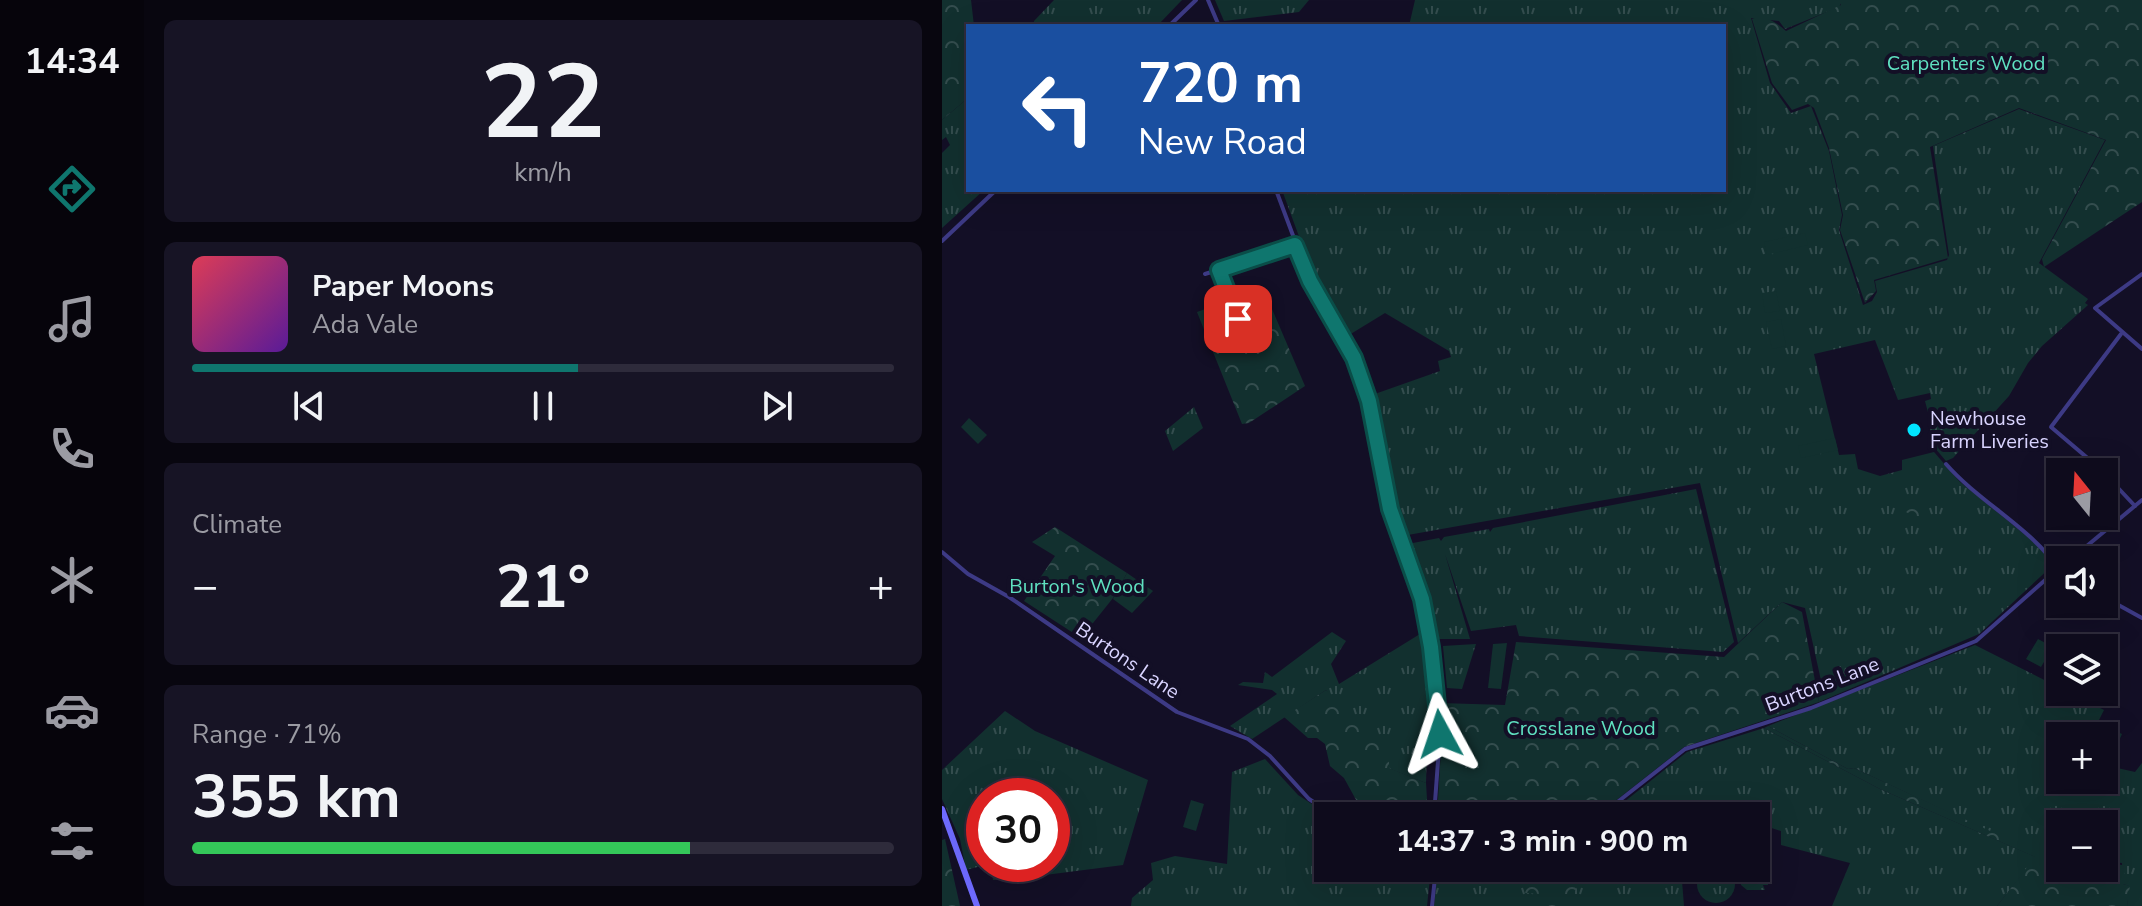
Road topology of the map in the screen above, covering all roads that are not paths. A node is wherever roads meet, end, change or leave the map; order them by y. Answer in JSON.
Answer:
{"nodes":[{"id":1,"x":1196,"y":0,"type":"edge"},
{"id":2,"x":1208,"y":0,"type":"edge"},
{"id":3,"x":1171,"y":24,"type":"edge"},
{"id":4,"x":1218,"y":24,"type":"edge"},
{"id":5,"x":994,"y":192,"type":"edge"},
{"id":6,"x":1277,"y":192,"type":"edge"},
{"id":7,"x":942,"y":241,"type":"edge"},
{"id":8,"x":1295,"y":245,"type":"junction"},
{"id":9,"x":1219,"y":270,"type":"junction"},
{"id":10,"x":1205,"y":274,"type":"dead end"},
{"id":11,"x":2142,"y":274,"type":"edge"},
{"id":12,"x":1238,"y":319,"type":"dead end"},
{"id":13,"x":2121,"y":334,"type":"junction"},
{"id":14,"x":2142,"y":349,"type":"edge"},
{"id":15,"x":2088,"y":458,"type":"edge"},
{"id":16,"x":1946,"y":464,"type":"dead end"},
{"id":17,"x":2118,"y":487,"type":"edge"},
{"id":18,"x":2142,"y":500,"type":"edge"},
{"id":19,"x":2135,"y":506,"type":"junction"},
{"id":20,"x":2087,"y":546,"type":"edge"},
{"id":21,"x":2046,"y":551,"type":"edge"},
{"id":22,"x":942,"y":552,"type":"edge"},
{"id":23,"x":2046,"y":580,"type":"edge"},
{"id":24,"x":2118,"y":605,"type":"edge"},
{"id":25,"x":2142,"y":618,"type":"edge"},
{"id":26,"x":1314,"y":802,"type":"edge"},
{"id":27,"x":1435,"y":802,"type":"edge"},
{"id":28,"x":1619,"y":802,"type":"edge"},
{"id":29,"x":942,"y":809,"type":"edge"},
{"id":30,"x":1435,"y":882,"type":"edge"},
{"id":31,"x":977,"y":906,"type":"edge"},
{"id":32,"x":1432,"y":906,"type":"edge"}],
"edges":[{"from":1,"to":3,"type":"street"},
{"from":2,"to":4,"type":"street"},
{"from":5,"to":7,"type":"street"},
{"from":6,"to":8,"type":"street"},
{"from":8,"to":9,"type":"street"},
{"from":8,"to":27,"type":"street"},
{"from":9,"to":10,"type":"street"},
{"from":9,"to":12,"type":"street"},
{"from":11,"to":13,"type":"street"},
{"from":13,"to":14,"type":"street"},
{"from":13,"to":15,"type":"street"},
{"from":16,"to":21,"type":"street"},
{"from":17,"to":19,"type":"street"},
{"from":18,"to":19,"type":"street"},
{"from":19,"to":20,"type":"street"},
{"from":22,"to":26,"type":"street","name":"Burtons Lane"},
{"from":23,"to":28,"type":"street","name":"Burtons Lane"},
{"from":24,"to":25,"type":"street"},
{"from":29,"to":31,"type":"main road"},
{"from":30,"to":32,"type":"street"}]}
